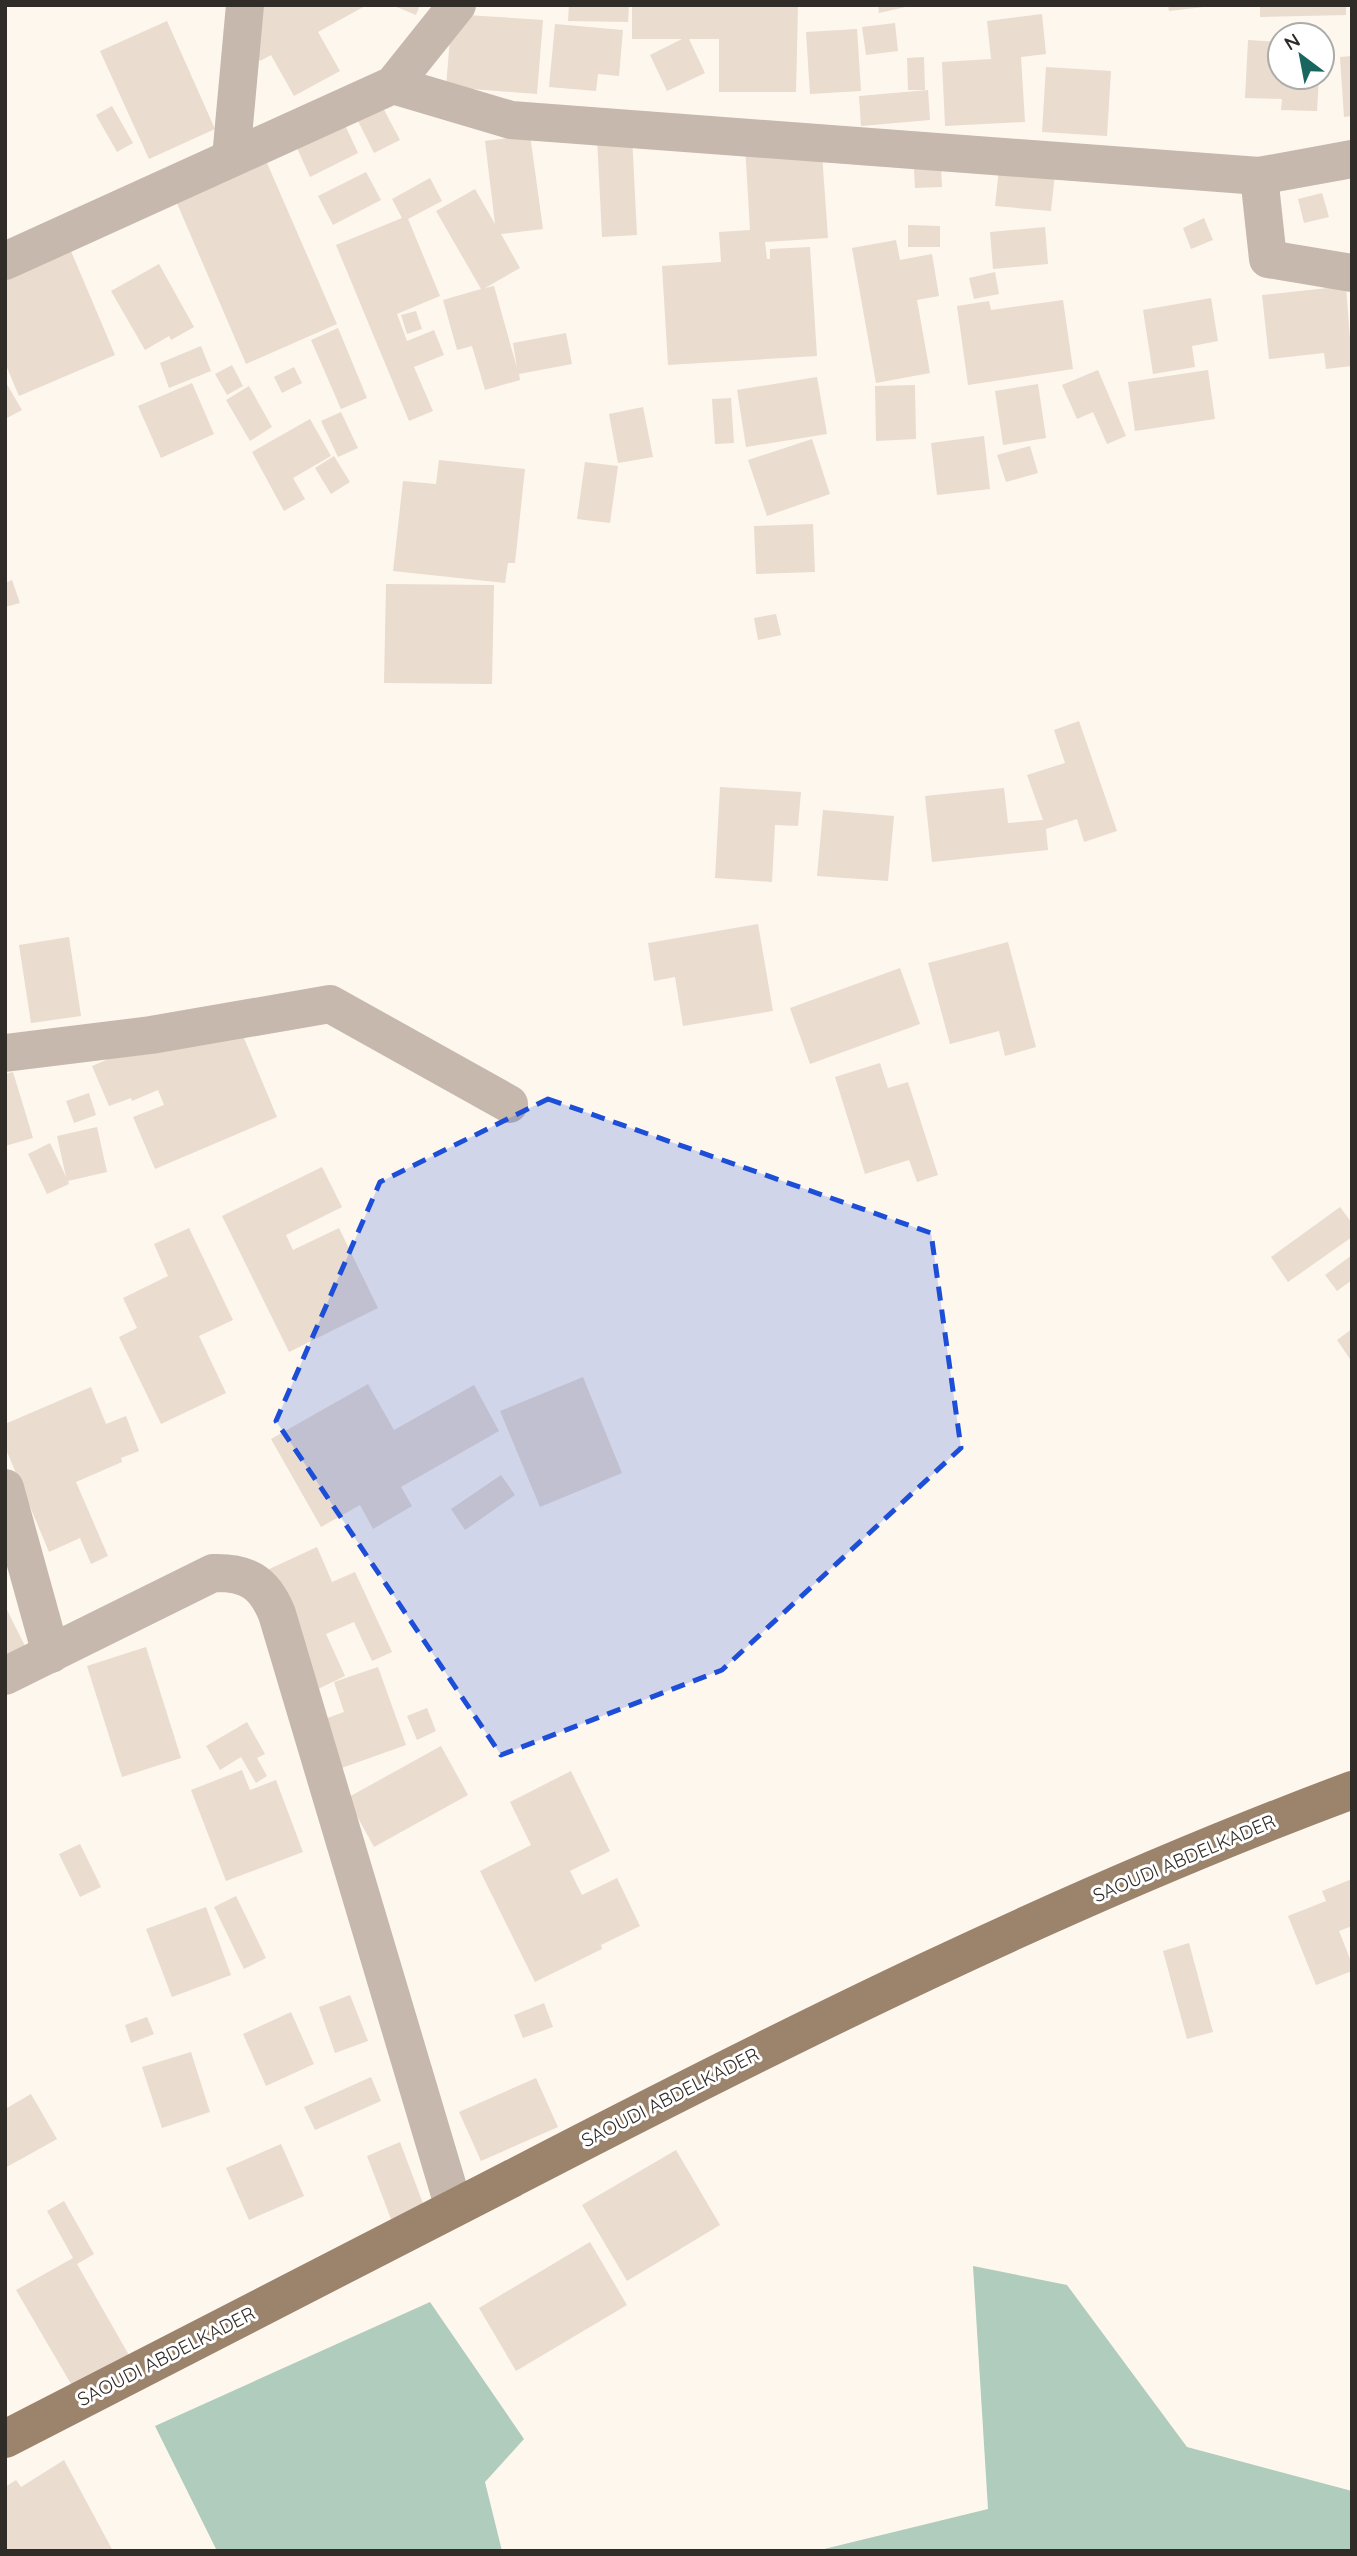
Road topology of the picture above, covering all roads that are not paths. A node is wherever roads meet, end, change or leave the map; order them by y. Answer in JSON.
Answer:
{"nodes":[{"id":1,"x":245,"y":5,"type":"edge"},
{"id":2,"x":457,"y":5,"type":"edge"},
{"id":3,"x":393,"y":85,"type":"junction"},
{"id":4,"x":231,"y":158,"type":"junction"},
{"id":5,"x":1352,"y":159,"type":"edge"},
{"id":6,"x":1259,"y":176,"type":"junction"},
{"id":7,"x":5,"y":261,"type":"edge"},
{"id":8,"x":1352,"y":273,"type":"edge"},
{"id":9,"x":5,"y":1054,"type":"edge"},
{"id":10,"x":509,"y":1104,"type":"dead end"},
{"id":11,"x":5,"y":1489,"type":"edge"},
{"id":12,"x":51,"y":1654,"type":"junction"},
{"id":13,"x":5,"y":1676,"type":"edge"},
{"id":14,"x":1352,"y":1790,"type":"edge"},
{"id":15,"x":454,"y":2208,"type":"junction"},
{"id":16,"x":5,"y":2439,"type":"edge"}],
"edges":[{"from":1,"to":4,"type":"street"},
{"from":2,"to":3,"type":"street"},
{"from":3,"to":4,"type":"street"},
{"from":3,"to":6,"type":"street"},
{"from":4,"to":7,"type":"street"},
{"from":5,"to":6,"type":"street"},
{"from":6,"to":8,"type":"street"},
{"from":9,"to":10,"type":"street"},
{"from":11,"to":12,"type":"street"},
{"from":12,"to":13,"type":"street"},
{"from":12,"to":15,"type":"street"},
{"from":14,"to":15,"type":"main road","name":"SAOUDI ABDELKADER"},
{"from":15,"to":16,"type":"main road","name":"SAOUDI ABDELKADER"}]}
